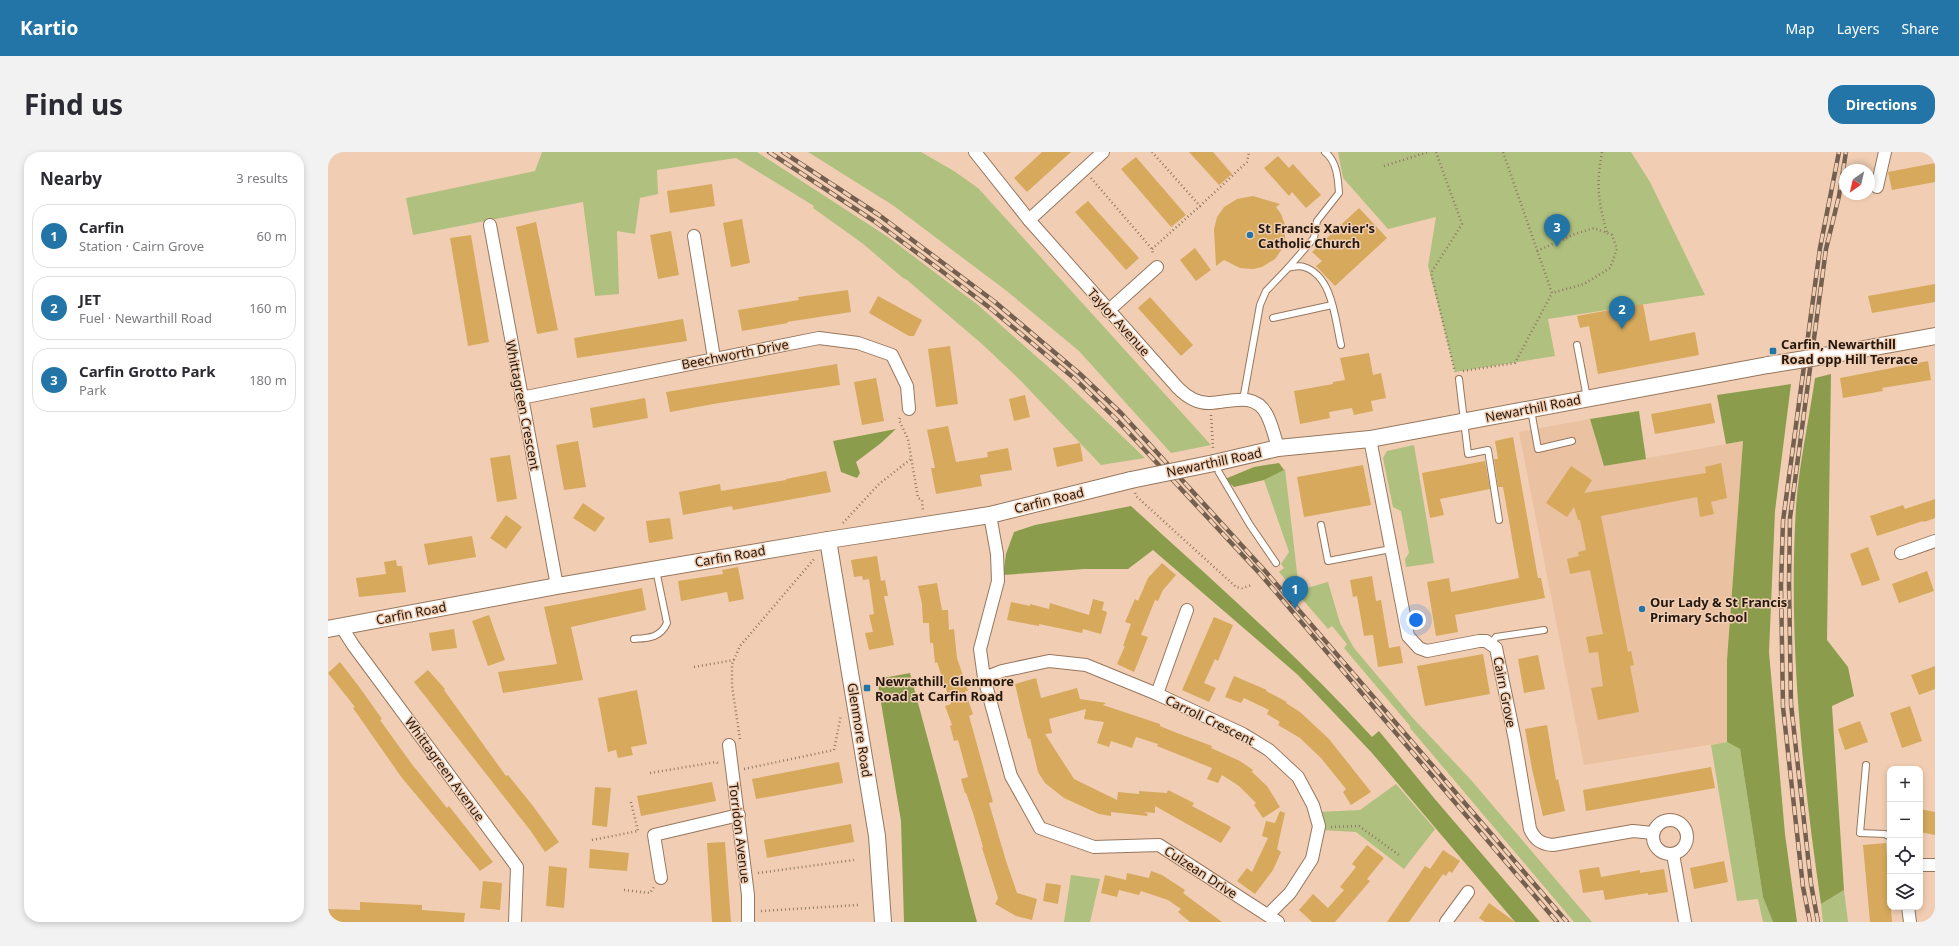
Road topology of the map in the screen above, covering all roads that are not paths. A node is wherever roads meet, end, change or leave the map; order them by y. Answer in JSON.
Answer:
{"nodes":[{"id":1,"x":1103,"y":152,"type":"edge"},
{"id":2,"x":1325,"y":152,"type":"edge"},
{"id":3,"x":1885,"y":152,"type":"edge"},
{"id":4,"x":978,"y":153,"type":"edge"},
{"id":5,"x":1878,"y":187,"type":"dead end"},
{"id":6,"x":1029,"y":220,"type":"junction"},
{"id":7,"x":490,"y":225,"type":"dead end"},
{"id":8,"x":694,"y":236,"type":"dead end"},
{"id":9,"x":1157,"y":267,"type":"road end"},
{"id":10,"x":1288,"y":268,"type":"junction"},
{"id":11,"x":1332,"y":305,"type":"junction"},
{"id":12,"x":1108,"y":311,"type":"junction"},
{"id":13,"x":1273,"y":318,"type":"dead end"},
{"id":14,"x":1935,"y":336,"type":"edge"},
{"id":15,"x":1341,"y":345,"type":"dead end"},
{"id":16,"x":1577,"y":345,"type":"dead end"},
{"id":17,"x":714,"y":358,"type":"junction"},
{"id":18,"x":1459,"y":379,"type":"dead end"},
{"id":19,"x":521,"y":398,"type":"junction"},
{"id":20,"x":1587,"y":398,"type":"junction"},
{"id":21,"x":1243,"y":400,"type":"junction"},
{"id":22,"x":909,"y":409,"type":"road end"},
{"id":23,"x":1531,"y":409,"type":"junction"},
{"id":24,"x":1464,"y":421,"type":"junction"},
{"id":25,"x":1370,"y":439,"type":"junction"},
{"id":26,"x":1572,"y":441,"type":"dead end"},
{"id":27,"x":1278,"y":448,"type":"junction"},
{"id":28,"x":1214,"y":463,"type":"junction"},
{"id":29,"x":1131,"y":480,"type":"joint"},
{"id":30,"x":990,"y":515,"type":"junction"},
{"id":31,"x":1499,"y":520,"type":"dead end"},
{"id":32,"x":1321,"y":525,"type":"dead end"},
{"id":33,"x":828,"y":540,"type":"junction"},
{"id":34,"x":1935,"y":541,"type":"edge"},
{"id":35,"x":1391,"y":549,"type":"junction"},
{"id":36,"x":1901,"y":552,"type":"dead end"},
{"id":37,"x":1276,"y":563,"type":"dead end"},
{"id":38,"x":655,"y":569,"type":"junction"},
{"id":39,"x":557,"y":586,"type":"junction"},
{"id":40,"x":1187,"y":610,"type":"dead end"},
{"id":41,"x":335,"y":627,"type":"edge"},
{"id":42,"x":1544,"y":630,"type":"dead end"},
{"id":43,"x":634,"y":639,"type":"dead end"},
{"id":44,"x":1492,"y":643,"type":"junction"},
{"id":45,"x":984,"y":678,"type":"junction"},
{"id":46,"x":1157,"y":694,"type":"junction"},
{"id":47,"x":729,"y":745,"type":"road end"},
{"id":48,"x":1866,"y":765,"type":"dead end"},
{"id":49,"x":739,"y":815,"type":"junction"},
{"id":50,"x":1653,"y":833,"type":"junction"},
{"id":51,"x":1887,"y":835,"type":"edge"},
{"id":52,"x":1673,"y":854,"type":"junction"},
{"id":53,"x":1923,"y":864,"type":"edge"},
{"id":54,"x":1935,"y":865,"type":"edge"},
{"id":55,"x":660,"y":878,"type":"road end"},
{"id":56,"x":1468,"y":892,"type":"dead end"},
{"id":57,"x":1908,"y":910,"type":"edge"},
{"id":58,"x":748,"y":917,"type":"edge"},
{"id":59,"x":1273,"y":918,"type":"edge"},
{"id":60,"x":515,"y":922,"type":"edge"},
{"id":61,"x":883,"y":922,"type":"edge"},
{"id":62,"x":1446,"y":922,"type":"edge"},
{"id":63,"x":1685,"y":922,"type":"edge"},
{"id":64,"x":1910,"y":922,"type":"edge"}],
"edges":[{"from":1,"to":6,"type":"street"},
{"from":2,"to":10,"type":"lane"},
{"from":3,"to":5,"type":"street"},
{"from":4,"to":6,"type":"street","name":"Taylor Avenue"},
{"from":6,"to":12,"type":"street","name":"Taylor Avenue"},
{"from":7,"to":19,"type":"street","name":"Whittagreen Crescent"},
{"from":8,"to":17,"type":"street"},
{"from":9,"to":12,"type":"street"},
{"from":10,"to":11,"type":"lane"},
{"from":10,"to":21,"type":"lane"},
{"from":11,"to":13,"type":"lane"},
{"from":11,"to":15,"type":"lane"},
{"from":12,"to":21,"type":"street","name":"Taylor Avenue"},
{"from":14,"to":20,"type":"main road","name":"Newarthill Road","bridge":true},
{"from":16,"to":20,"type":"lane"},
{"from":17,"to":19,"type":"street","name":"Beechworth Drive"},
{"from":17,"to":22,"type":"street","name":"Beechworth Drive"},
{"from":18,"to":24,"type":"lane"},
{"from":19,"to":39,"type":"street","name":"Whittagreen Crescent"},
{"from":20,"to":23,"type":"main road","name":"Newarthill Road"},
{"from":21,"to":27,"type":"street","name":"Taylor Avenue"},
{"from":23,"to":24,"type":"main road","name":"Newarthill Road"},
{"from":23,"to":26,"type":"lane"},
{"from":24,"to":25,"type":"main road","name":"Newarthill Road"},
{"from":24,"to":31,"type":"lane"},
{"from":25,"to":27,"type":"main road","name":"Newarthill Road"},
{"from":25,"to":35,"type":"street","name":"Cairn Grove"},
{"from":27,"to":28,"type":"main road","name":"Newarthill Road"},
{"from":28,"to":29,"type":"main road","name":"Newarthill Road","bridge":true},
{"from":28,"to":37,"type":"lane"},
{"from":29,"to":30,"type":"main road","name":"Carfin Road"},
{"from":30,"to":33,"type":"main road","name":"Carfin Road"},
{"from":30,"to":45,"type":"street","name":"Culzean Drive"},
{"from":32,"to":35,"type":"lane"},
{"from":33,"to":38,"type":"main road","name":"Carfin Road"},
{"from":33,"to":61,"type":"main road","name":"Glenmore Road"},
{"from":34,"to":36,"type":"street"},
{"from":35,"to":44,"type":"street","name":"Cairn Grove"},
{"from":38,"to":39,"type":"main road","name":"Carfin Road"},
{"from":38,"to":43,"type":"lane"},
{"from":39,"to":41,"type":"main road","name":"Carfin Road"},
{"from":40,"to":46,"type":"street"},
{"from":41,"to":60,"type":"street","name":"Whittagreen Avenue"},
{"from":42,"to":44,"type":"lane"},
{"from":44,"to":50,"type":"street","name":"Cairn Grove"},
{"from":45,"to":46,"type":"street","name":"Carroll Crescent"},
{"from":45,"to":59,"type":"street","name":"Culzean Drive"},
{"from":46,"to":59,"type":"street","name":"Carroll Crescent"},
{"from":47,"to":49,"type":"street","name":"Torridon Avenue"},
{"from":48,"to":51,"type":"lane"},
{"from":49,"to":55,"type":"street"},
{"from":49,"to":58,"type":"street","name":"Torridon Avenue"},
{"from":50,"to":52,"type":"street"},
{"from":50,"to":52,"type":"street"},
{"from":52,"to":63,"type":"street"},
{"from":53,"to":54,"type":"street"},
{"from":56,"to":62,"type":"street"},
{"from":57,"to":64,"type":"street"}]}
